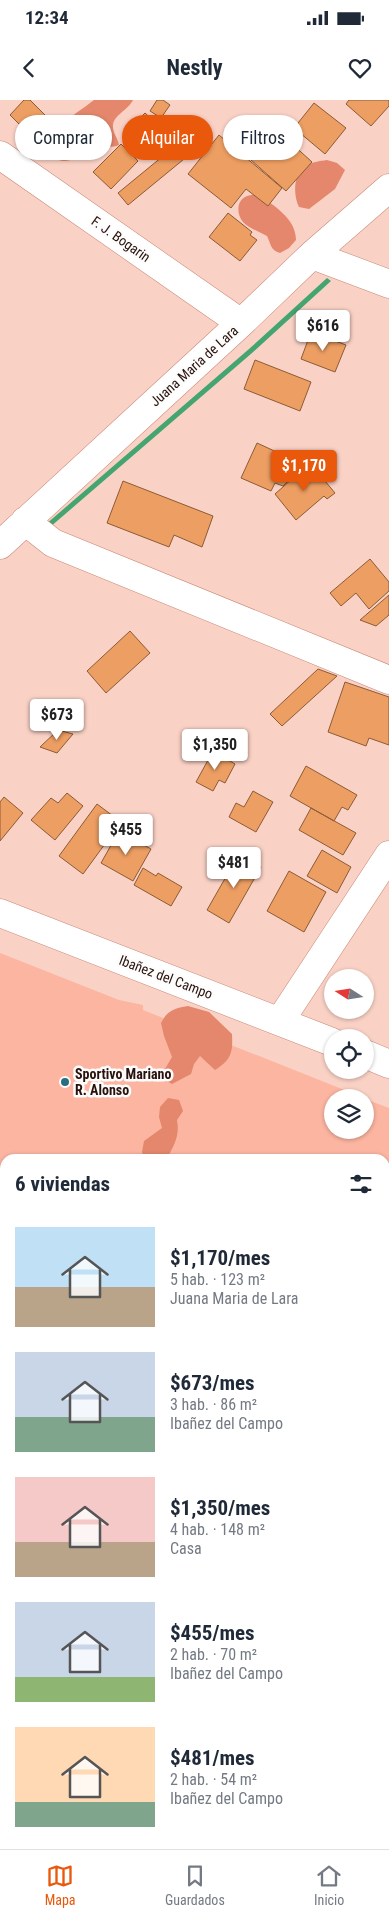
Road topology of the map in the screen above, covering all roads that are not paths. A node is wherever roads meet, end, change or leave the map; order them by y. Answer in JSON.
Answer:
{"nodes":[{"id":1,"x":0,"y":155,"type":"edge"},
{"id":2,"x":389,"y":188,"type":"edge"},
{"id":3,"x":312,"y":255,"type":"junction"},
{"id":4,"x":389,"y":284,"type":"edge"},
{"id":5,"x":241,"y":323,"type":"junction"},
{"id":6,"x":25,"y":522,"type":"junction"},
{"id":7,"x":0,"y":545,"type":"edge"},
{"id":8,"x":389,"y":680,"type":"edge"},
{"id":9,"x":389,"y":855,"type":"edge"},
{"id":10,"x":0,"y":913,"type":"edge"},
{"id":11,"x":280,"y":1021,"type":"junction"},
{"id":12,"x":324,"y":1039,"type":"edge"},
{"id":13,"x":374,"y":1058,"type":"edge"},
{"id":14,"x":389,"y":1064,"type":"edge"}],
"edges":[{"from":1,"to":5,"type":"street","name":"F. J. Bogarin"},
{"from":2,"to":3,"type":"street","name":"Juana Maria de Lara"},
{"from":3,"to":4,"type":"street"},
{"from":3,"to":5,"type":"street","name":"Juana Maria de Lara"},
{"from":5,"to":6,"type":"street","name":"Juana Maria de Lara"},
{"from":6,"to":7,"type":"street","name":"Juana Maria de Lara"},
{"from":6,"to":8,"type":"street"},
{"from":9,"to":11,"type":"street"},
{"from":10,"to":11,"type":"street","name":"Ibañez del Campo"},
{"from":11,"to":12,"type":"street","name":"Ibañez del Campo"},
{"from":13,"to":14,"type":"street"}]}
